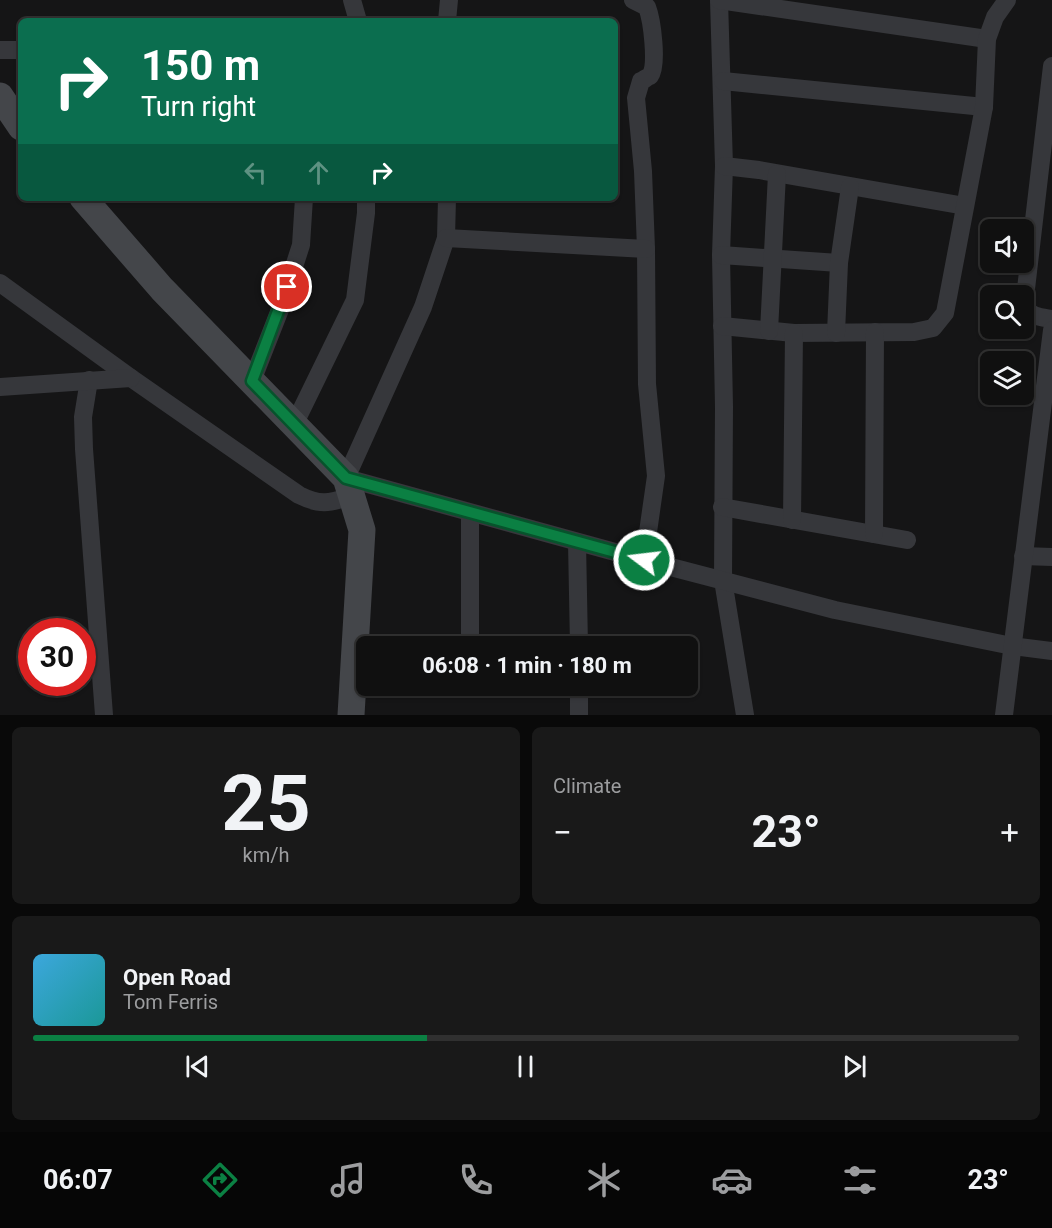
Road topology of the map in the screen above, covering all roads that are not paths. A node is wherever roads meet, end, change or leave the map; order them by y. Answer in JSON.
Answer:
{"nodes":[{"id":1,"x":352,"y":0,"type":"edge"},
{"id":2,"x":449,"y":0,"type":"edge"},
{"id":3,"x":633,"y":0,"type":"edge"},
{"id":4,"x":719,"y":0,"type":"edge"},
{"id":5,"x":1007,"y":0,"type":"edge"},
{"id":6,"x":357,"y":18,"type":"edge"},
{"id":7,"x":447,"y":18,"type":"edge"},
{"id":8,"x":987,"y":39,"type":"junction"},
{"id":9,"x":0,"y":50,"type":"edge"},
{"id":10,"x":18,"y":50,"type":"edge"},
{"id":11,"x":1052,"y":66,"type":"edge"},
{"id":12,"x":723,"y":81,"type":"junction"},
{"id":13,"x":0,"y":96,"type":"edge"},
{"id":14,"x":984,"y":107,"type":"junction"},
{"id":15,"x":18,"y":123,"type":"edge"},
{"id":16,"x":1047,"y":163,"type":"edge"},
{"id":17,"x":724,"y":166,"type":"junction"},
{"id":18,"x":777,"y":174,"type":"junction"},
{"id":19,"x":849,"y":186,"type":"junction"},
{"id":20,"x":86,"y":201,"type":"edge"},
{"id":21,"x":304,"y":201,"type":"edge"},
{"id":22,"x":366,"y":201,"type":"edge"},
{"id":23,"x":447,"y":201,"type":"edge"},
{"id":24,"x":965,"y":206,"type":"junction"},
{"id":25,"x":446,"y":238,"type":"junction"},
{"id":26,"x":646,"y":249,"type":"junction"},
{"id":27,"x":722,"y":255,"type":"junction"},
{"id":28,"x":773,"y":259,"type":"junction"},
{"id":29,"x":839,"y":263,"type":"junction"},
{"id":30,"x":0,"y":283,"type":"edge"},
{"id":31,"x":1052,"y":319,"type":"edge"},
{"id":32,"x":722,"y":326,"type":"junction"},
{"id":33,"x":1052,"y":330,"type":"edge"},
{"id":34,"x":769,"y":331,"type":"junction"},
{"id":35,"x":875,"y":332,"type":"junction"},
{"id":36,"x":794,"y":333,"type":"junction"},
{"id":37,"x":836,"y":333,"type":"junction"},
{"id":38,"x":131,"y":378,"type":"junction"},
{"id":39,"x":89,"y":380,"type":"junction"},
{"id":40,"x":252,"y":381,"type":"junction"},
{"id":41,"x":0,"y":387,"type":"edge"},
{"id":42,"x":294,"y":425,"type":"junction"},
{"id":43,"x":1043,"y":472,"type":"edge"},
{"id":44,"x":349,"y":487,"type":"junction"},
{"id":45,"x":722,"y":507,"type":"junction"},
{"id":46,"x":470,"y":513,"type":"junction"},
{"id":47,"x":792,"y":520,"type":"junction"},
{"id":48,"x":874,"y":534,"type":"junction"},
{"id":49,"x":907,"y":540,"type":"dead end"},
{"id":50,"x":577,"y":542,"type":"junction"},
{"id":51,"x":1023,"y":556,"type":"junction"},
{"id":52,"x":1052,"y":557,"type":"edge"},
{"id":53,"x":644,"y":560,"type":"junction"},
{"id":54,"x":723,"y":580,"type":"junction"},
{"id":55,"x":361,"y":636,"type":"edge"},
{"id":56,"x":471,"y":636,"type":"edge"},
{"id":57,"x":579,"y":636,"type":"edge"},
{"id":58,"x":1012,"y":646,"type":"junction"},
{"id":59,"x":1052,"y":651,"type":"edge"},
{"id":60,"x":356,"y":691,"type":"edge"},
{"id":61,"x":579,"y":696,"type":"edge"},
{"id":62,"x":104,"y":715,"type":"edge"},
{"id":63,"x":351,"y":715,"type":"edge"},
{"id":64,"x":579,"y":715,"type":"edge"},
{"id":65,"x":744,"y":715,"type":"edge"},
{"id":66,"x":1004,"y":715,"type":"edge"}],
"edges":[{"from":1,"to":6,"type":"street"},
{"from":2,"to":7,"type":"street"},
{"from":3,"to":26,"type":"street"},
{"from":4,"to":8,"type":"street"},
{"from":4,"to":12,"type":"street"},
{"from":5,"to":8,"type":"street"},
{"from":8,"to":14,"type":"street"},
{"from":9,"to":10,"type":"street"},
{"from":11,"to":16,"type":"street"},
{"from":12,"to":14,"type":"street"},
{"from":12,"to":17,"type":"street"},
{"from":13,"to":15,"type":"street"},
{"from":14,"to":24,"type":"street"},
{"from":16,"to":31,"type":"street"},
{"from":17,"to":18,"type":"street"},
{"from":17,"to":27,"type":"street"},
{"from":18,"to":19,"type":"street"},
{"from":18,"to":28,"type":"street"},
{"from":19,"to":24,"type":"street"},
{"from":19,"to":29,"type":"street"},
{"from":20,"to":40,"type":"street"},
{"from":21,"to":40,"type":"street"},
{"from":22,"to":42,"type":"street"},
{"from":23,"to":25,"type":"street"},
{"from":24,"to":35,"type":"street"},
{"from":25,"to":26,"type":"street"},
{"from":25,"to":44,"type":"street"},
{"from":26,"to":53,"type":"street"},
{"from":27,"to":28,"type":"street"},
{"from":27,"to":32,"type":"street"},
{"from":28,"to":29,"type":"street"},
{"from":28,"to":34,"type":"street"},
{"from":29,"to":37,"type":"street"},
{"from":30,"to":38,"type":"street"},
{"from":32,"to":34,"type":"street"},
{"from":32,"to":45,"type":"street"},
{"from":33,"to":43,"type":"street"},
{"from":34,"to":36,"type":"street"},
{"from":35,"to":37,"type":"street"},
{"from":35,"to":48,"type":"street"},
{"from":36,"to":37,"type":"street"},
{"from":36,"to":47,"type":"street"},
{"from":38,"to":39,"type":"street"},
{"from":38,"to":44,"type":"street"},
{"from":39,"to":41,"type":"street"},
{"from":39,"to":62,"type":"street"},
{"from":40,"to":42,"type":"street"},
{"from":42,"to":44,"type":"street"},
{"from":43,"to":51,"type":"street"},
{"from":44,"to":46,"type":"street"},
{"from":44,"to":55,"type":"street"},
{"from":45,"to":47,"type":"street"},
{"from":45,"to":54,"type":"street"},
{"from":46,"to":50,"type":"street"},
{"from":46,"to":56,"type":"street"},
{"from":47,"to":48,"type":"street"},
{"from":48,"to":49,"type":"street"},
{"from":50,"to":53,"type":"street"},
{"from":50,"to":57,"type":"street"},
{"from":51,"to":52,"type":"street"},
{"from":51,"to":58,"type":"street"},
{"from":53,"to":54,"type":"street"},
{"from":54,"to":58,"type":"street"},
{"from":54,"to":65,"type":"street"},
{"from":58,"to":59,"type":"street"},
{"from":58,"to":66,"type":"street"},
{"from":60,"to":63,"type":"street"},
{"from":61,"to":64,"type":"street"}]}
